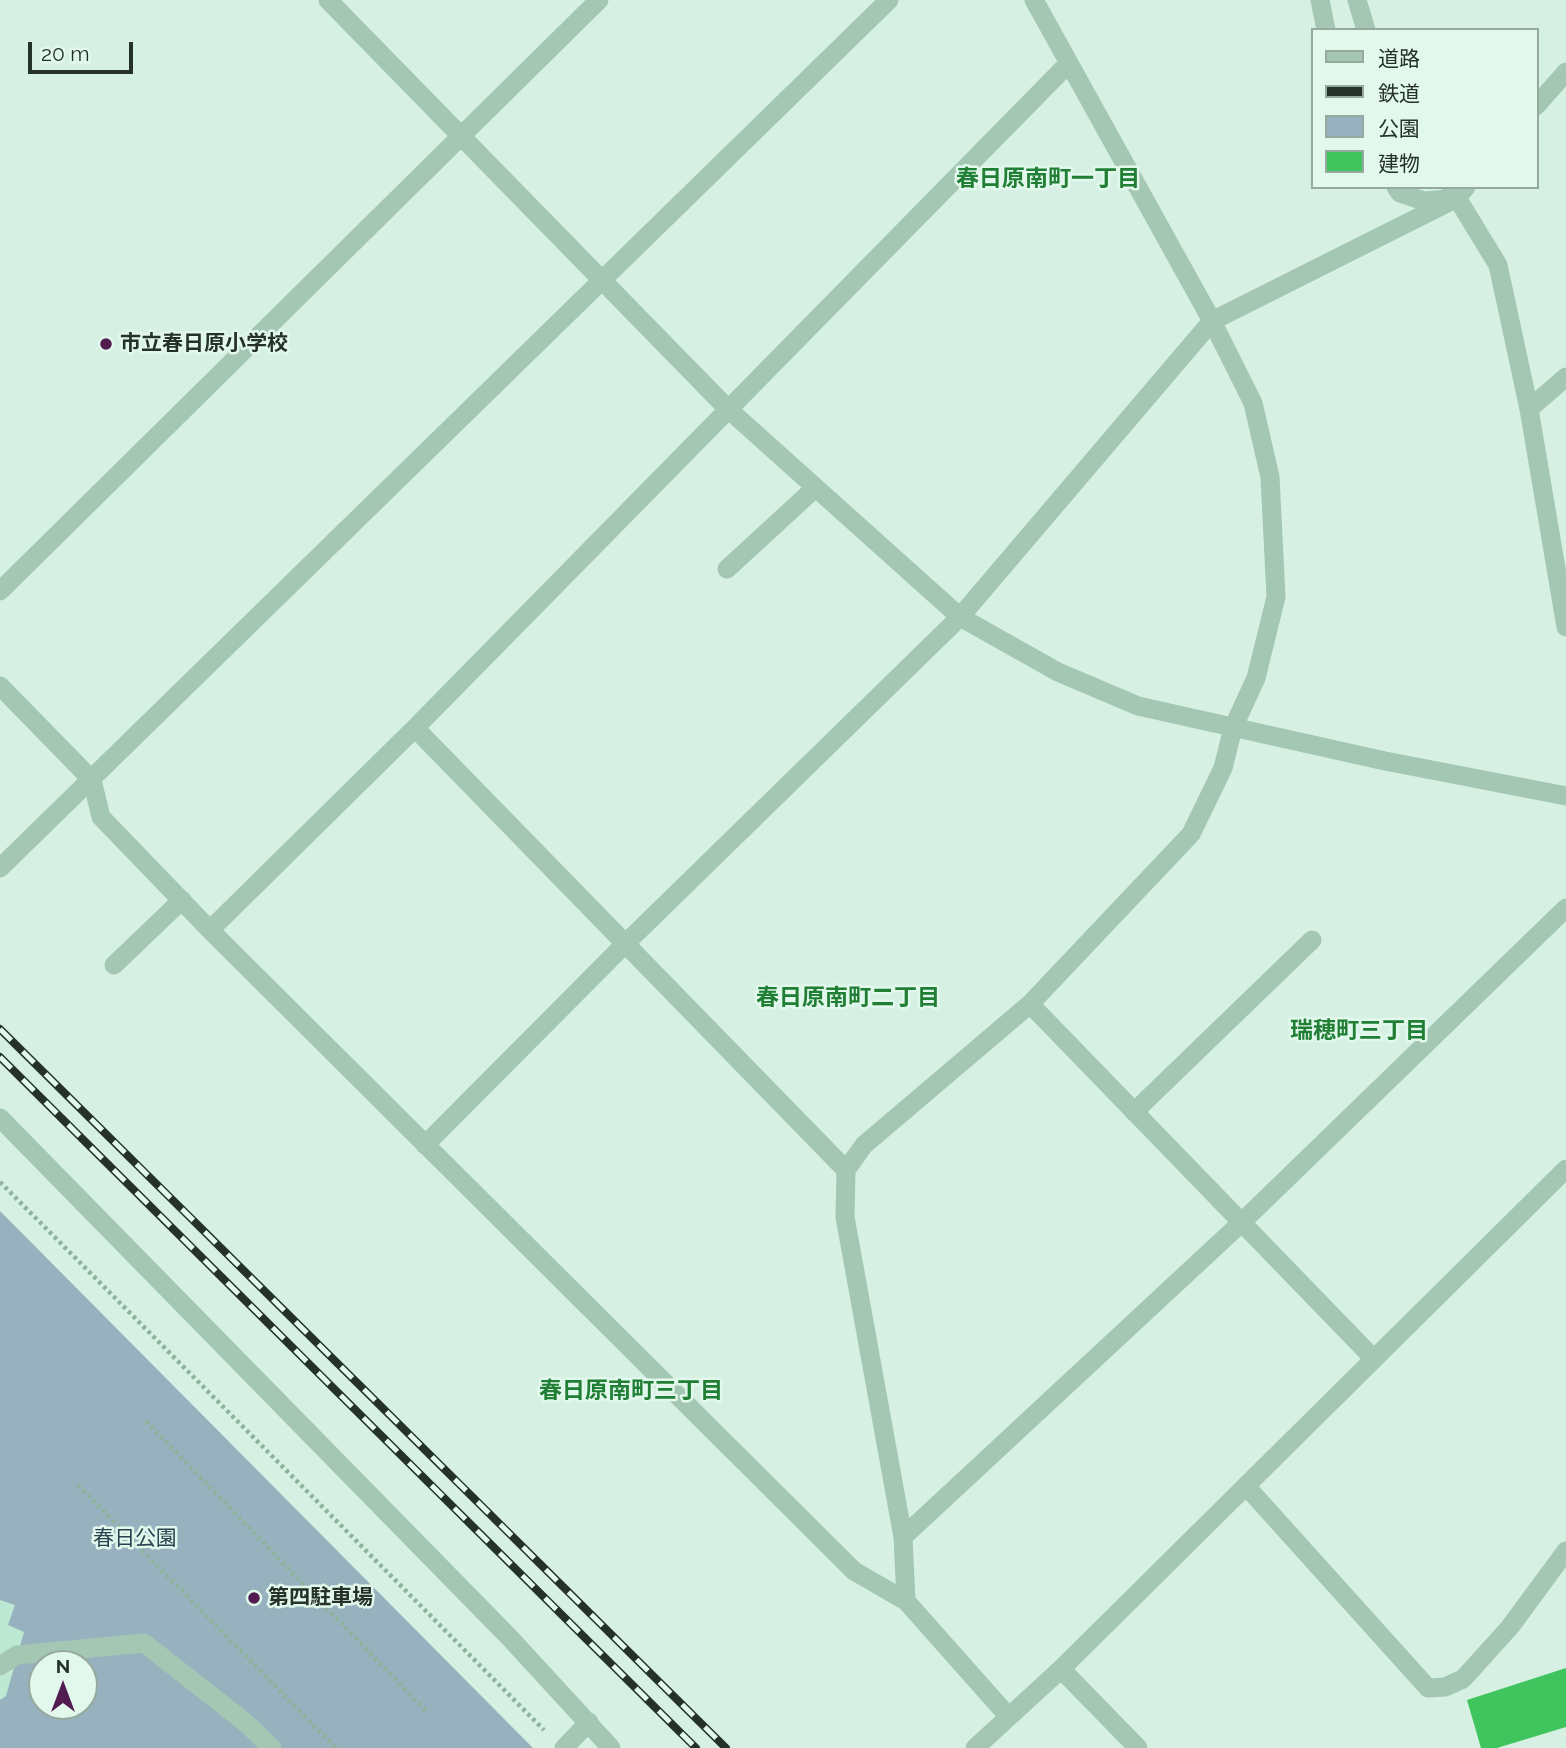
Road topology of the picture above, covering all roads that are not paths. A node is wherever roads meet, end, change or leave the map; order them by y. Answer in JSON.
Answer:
{"nodes":[{"id":1,"x":328,"y":0,"type":"edge"},
{"id":2,"x":599,"y":0,"type":"edge"},
{"id":3,"x":889,"y":0,"type":"edge"},
{"id":4,"x":1034,"y":0,"type":"edge"},
{"id":5,"x":1320,"y":0,"type":"edge"},
{"id":6,"x":1357,"y":0,"type":"edge"},
{"id":7,"x":1326,"y":28,"type":"edge"},
{"id":8,"x":1365,"y":28,"type":"edge"},
{"id":9,"x":1068,"y":64,"type":"junction"},
{"id":10,"x":1566,"y":72,"type":"edge"},
{"id":11,"x":1538,"y":104,"type":"edge"},
{"id":12,"x":461,"y":135,"type":"junction"},
{"id":13,"x":1398,"y":189,"type":"edge"},
{"id":14,"x":1458,"y":191,"type":"edge"},
{"id":15,"x":599,"y":280,"type":"junction"},
{"id":16,"x":1212,"y":321,"type":"junction"},
{"id":17,"x":1566,"y":377,"type":"edge"},
{"id":18,"x":727,"y":408,"type":"junction"},
{"id":19,"x":1529,"y":409,"type":"junction"},
{"id":20,"x":814,"y":489,"type":"junction"},
{"id":21,"x":727,"y":569,"type":"dead end"},
{"id":22,"x":0,"y":591,"type":"edge"},
{"id":23,"x":960,"y":617,"type":"junction"},
{"id":24,"x":1566,"y":625,"type":"edge"},
{"id":25,"x":0,"y":686,"type":"edge"},
{"id":26,"x":415,"y":728,"type":"junction"},
{"id":27,"x":1233,"y":728,"type":"junction"},
{"id":28,"x":92,"y":780,"type":"junction"},
{"id":29,"x":1566,"y":796,"type":"edge"},
{"id":30,"x":0,"y":868,"type":"edge"},
{"id":31,"x":182,"y":900,"type":"junction"},
{"id":32,"x":1566,"y":908,"type":"edge"},
{"id":33,"x":210,"y":930,"type":"junction"},
{"id":34,"x":1312,"y":940,"type":"dead end"},
{"id":35,"x":625,"y":944,"type":"junction"},
{"id":36,"x":114,"y":965,"type":"dead end"},
{"id":37,"x":1030,"y":1004,"type":"junction"},
{"id":38,"x":1134,"y":1112,"type":"junction"},
{"id":39,"x":0,"y":1118,"type":"edge"},
{"id":40,"x":425,"y":1144,"type":"junction"},
{"id":41,"x":846,"y":1170,"type":"junction"},
{"id":42,"x":1566,"y":1170,"type":"edge"},
{"id":43,"x":1241,"y":1223,"type":"junction"},
{"id":44,"x":1374,"y":1359,"type":"junction"},
{"id":45,"x":1246,"y":1486,"type":"junction"},
{"id":46,"x":903,"y":1537,"type":"junction"},
{"id":47,"x":1566,"y":1551,"type":"edge"},
{"id":48,"x":906,"y":1601,"type":"junction"},
{"id":49,"x":0,"y":1666,"type":"edge"},
{"id":50,"x":1061,"y":1669,"type":"junction"},
{"id":51,"x":1008,"y":1716,"type":"junction"},
{"id":52,"x":589,"y":1722,"type":"junction"},
{"id":53,"x":559,"y":1744,"type":"edge"},
{"id":54,"x":272,"y":1748,"type":"edge"},
{"id":55,"x":611,"y":1748,"type":"edge"},
{"id":56,"x":975,"y":1748,"type":"edge"},
{"id":57,"x":1138,"y":1748,"type":"edge"}],
"edges":[{"from":1,"to":12,"type":"street"},
{"from":2,"to":12,"type":"street"},
{"from":3,"to":15,"type":"street"},
{"from":4,"to":9,"type":"street"},
{"from":5,"to":7,"type":"street"},
{"from":6,"to":8,"type":"street"},
{"from":9,"to":16,"type":"street"},
{"from":9,"to":18,"type":"street"},
{"from":10,"to":11,"type":"street"},
{"from":12,"to":15,"type":"street"},
{"from":12,"to":22,"type":"street"},
{"from":13,"to":14,"type":"street"},
{"from":14,"to":16,"type":"street"},
{"from":14,"to":19,"type":"street"},
{"from":15,"to":18,"type":"street"},
{"from":15,"to":28,"type":"street"},
{"from":16,"to":23,"type":"street"},
{"from":16,"to":27,"type":"street"},
{"from":17,"to":19,"type":"street"},
{"from":18,"to":20,"type":"street"},
{"from":18,"to":26,"type":"street"},
{"from":19,"to":24,"type":"street"},
{"from":20,"to":21,"type":"street"},
{"from":20,"to":23,"type":"street"},
{"from":23,"to":27,"type":"street"},
{"from":23,"to":35,"type":"street"},
{"from":25,"to":28,"type":"street"},
{"from":26,"to":33,"type":"street"},
{"from":26,"to":35,"type":"street"},
{"from":27,"to":29,"type":"street"},
{"from":27,"to":37,"type":"street"},
{"from":28,"to":30,"type":"street"},
{"from":28,"to":31,"type":"street"},
{"from":31,"to":33,"type":"street"},
{"from":31,"to":36,"type":"street"},
{"from":32,"to":43,"type":"street"},
{"from":33,"to":40,"type":"street"},
{"from":34,"to":38,"type":"street"},
{"from":35,"to":40,"type":"street"},
{"from":35,"to":41,"type":"street"},
{"from":37,"to":38,"type":"street"},
{"from":37,"to":41,"type":"street"},
{"from":38,"to":43,"type":"street"},
{"from":39,"to":52,"type":"street"},
{"from":40,"to":48,"type":"street"},
{"from":41,"to":46,"type":"street"},
{"from":42,"to":44,"type":"street"},
{"from":43,"to":44,"type":"street"},
{"from":43,"to":46,"type":"street"},
{"from":44,"to":45,"type":"street"},
{"from":45,"to":47,"type":"street"},
{"from":45,"to":50,"type":"street"},
{"from":46,"to":48,"type":"street"},
{"from":48,"to":51,"type":"street"},
{"from":49,"to":54,"type":"street"},
{"from":50,"to":51,"type":"street"},
{"from":50,"to":57,"type":"street"},
{"from":51,"to":56,"type":"street"},
{"from":52,"to":53,"type":"street"},
{"from":52,"to":55,"type":"street"}]}
